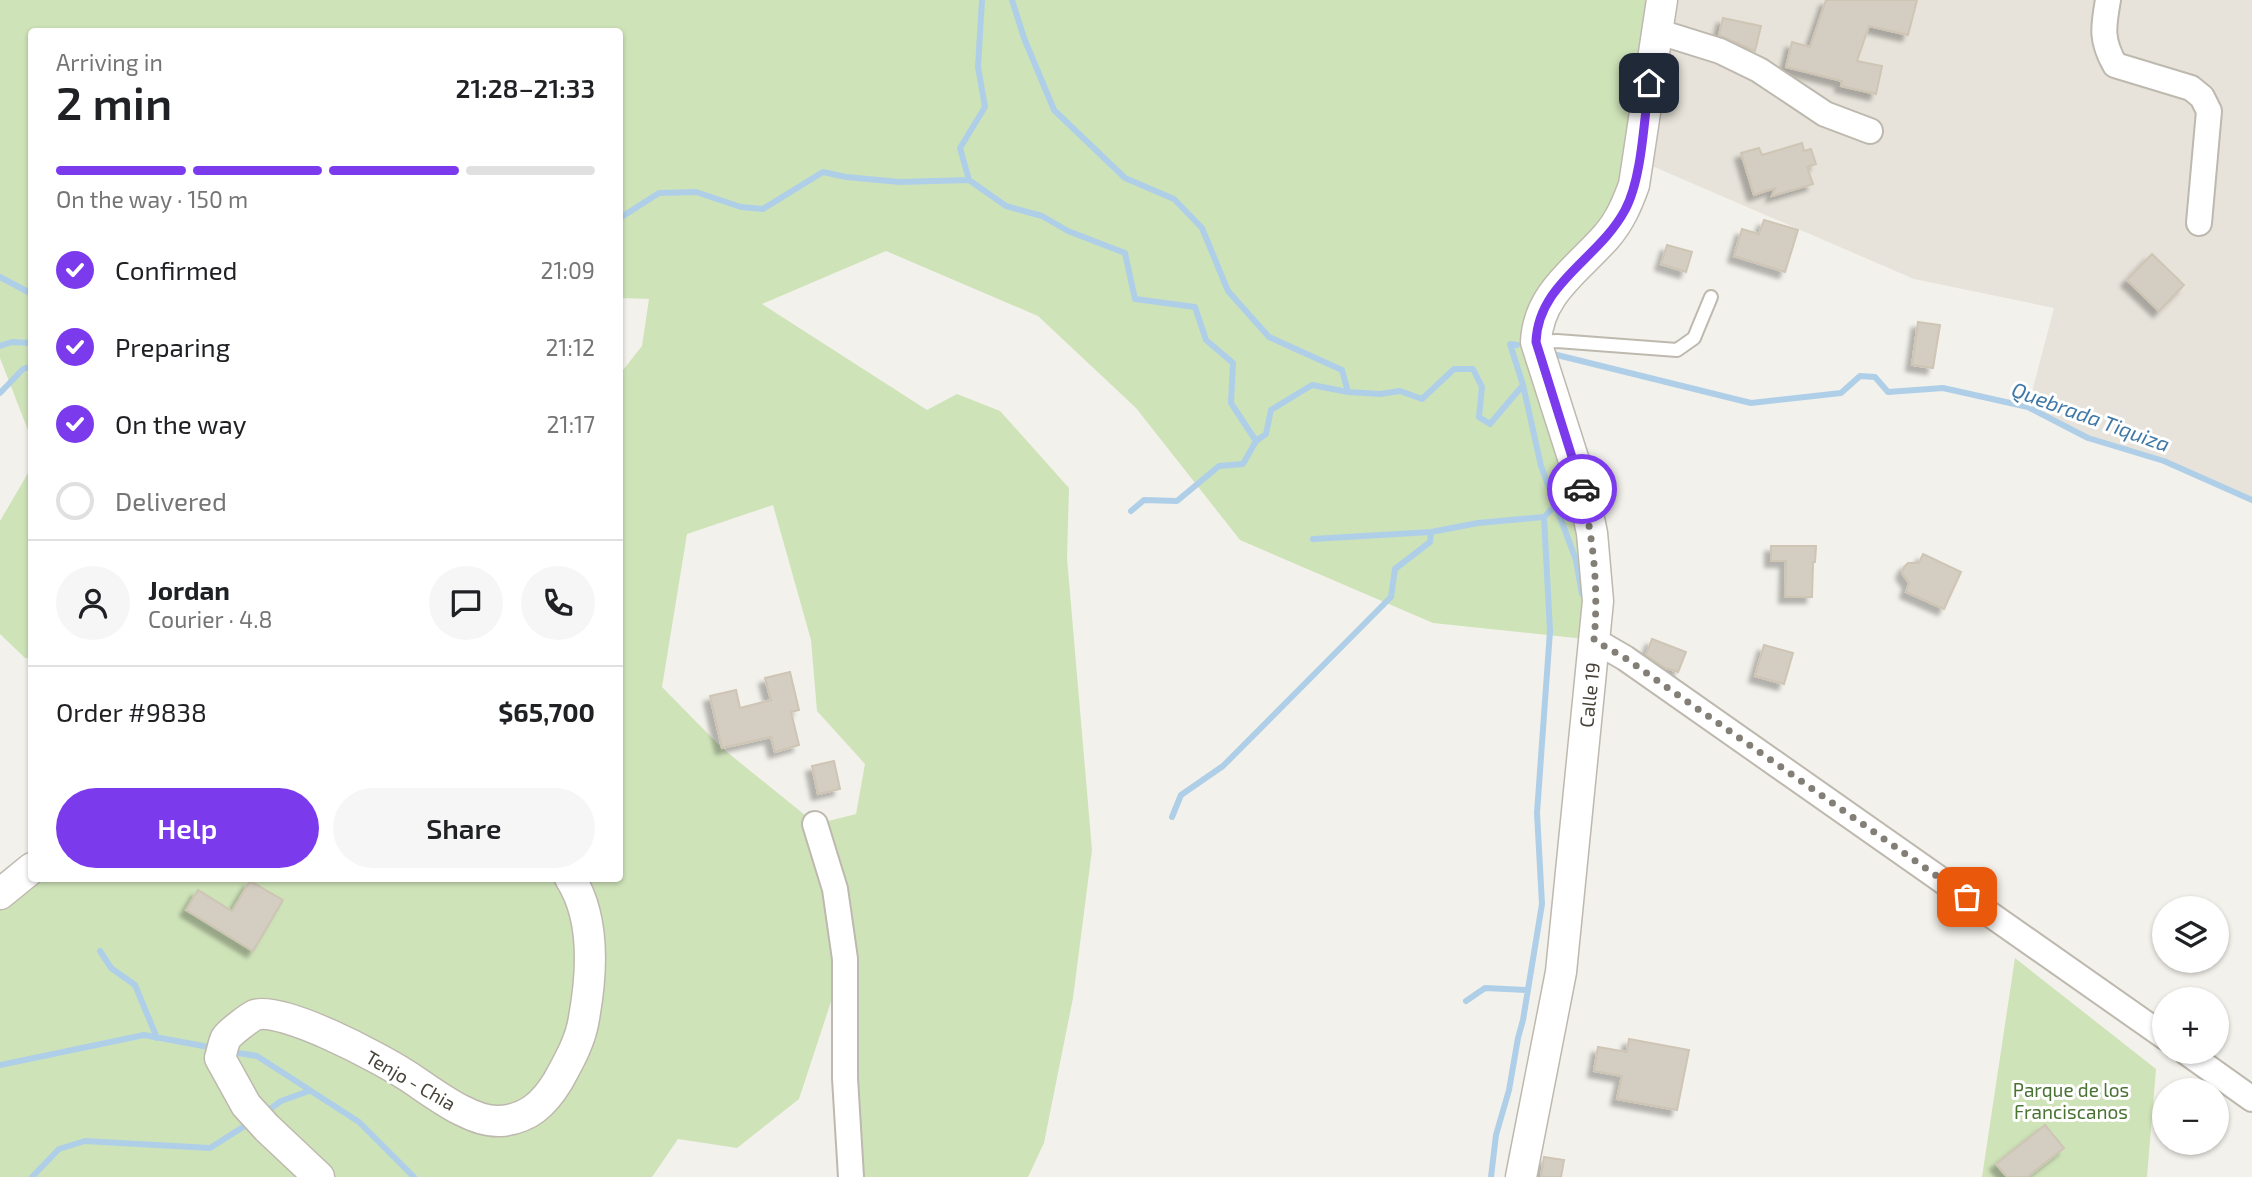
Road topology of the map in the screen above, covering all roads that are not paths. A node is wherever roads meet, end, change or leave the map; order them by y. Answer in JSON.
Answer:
{"nodes":[{"id":1,"x":1662,"y":0,"type":"edge"},
{"id":2,"x":2108,"y":0,"type":"edge"},
{"id":3,"x":1656,"y":32,"type":"junction"},
{"id":4,"x":1870,"y":131,"type":"dead end"},
{"id":5,"x":2199,"y":223,"type":"dead end"},
{"id":6,"x":1711,"y":297,"type":"dead end"},
{"id":7,"x":1536,"y":342,"type":"junction"},
{"id":8,"x":1594,"y":640,"type":"junction"},
{"id":9,"x":815,"y":824,"type":"dead end"},
{"id":10,"x":28,"y":871,"type":"edge"},
{"id":11,"x":572,"y":882,"type":"edge"},
{"id":12,"x":0,"y":894,"type":"edge"},
{"id":13,"x":2152,"y":1028,"type":"edge"},
{"id":14,"x":2203,"y":1064,"type":"edge"},
{"id":15,"x":2252,"y":1098,"type":"edge"},
{"id":16,"x":319,"y":1177,"type":"edge"},
{"id":17,"x":851,"y":1177,"type":"edge"},
{"id":18,"x":1521,"y":1177,"type":"edge"}],
"edges":[{"from":1,"to":3,"type":"street"},
{"from":2,"to":5,"type":"street"},
{"from":3,"to":4,"type":"street"},
{"from":3,"to":7,"type":"street"},
{"from":6,"to":7,"type":"lane"},
{"from":7,"to":8,"type":"street","name":"Calle 19"},
{"from":8,"to":13,"type":"street"},
{"from":8,"to":18,"type":"street","name":"Calle 19"},
{"from":9,"to":17,"type":"street"},
{"from":10,"to":12,"type":"street"},
{"from":11,"to":16,"type":"street","name":"Tenjo - Chia"},
{"from":14,"to":15,"type":"street"}]}
